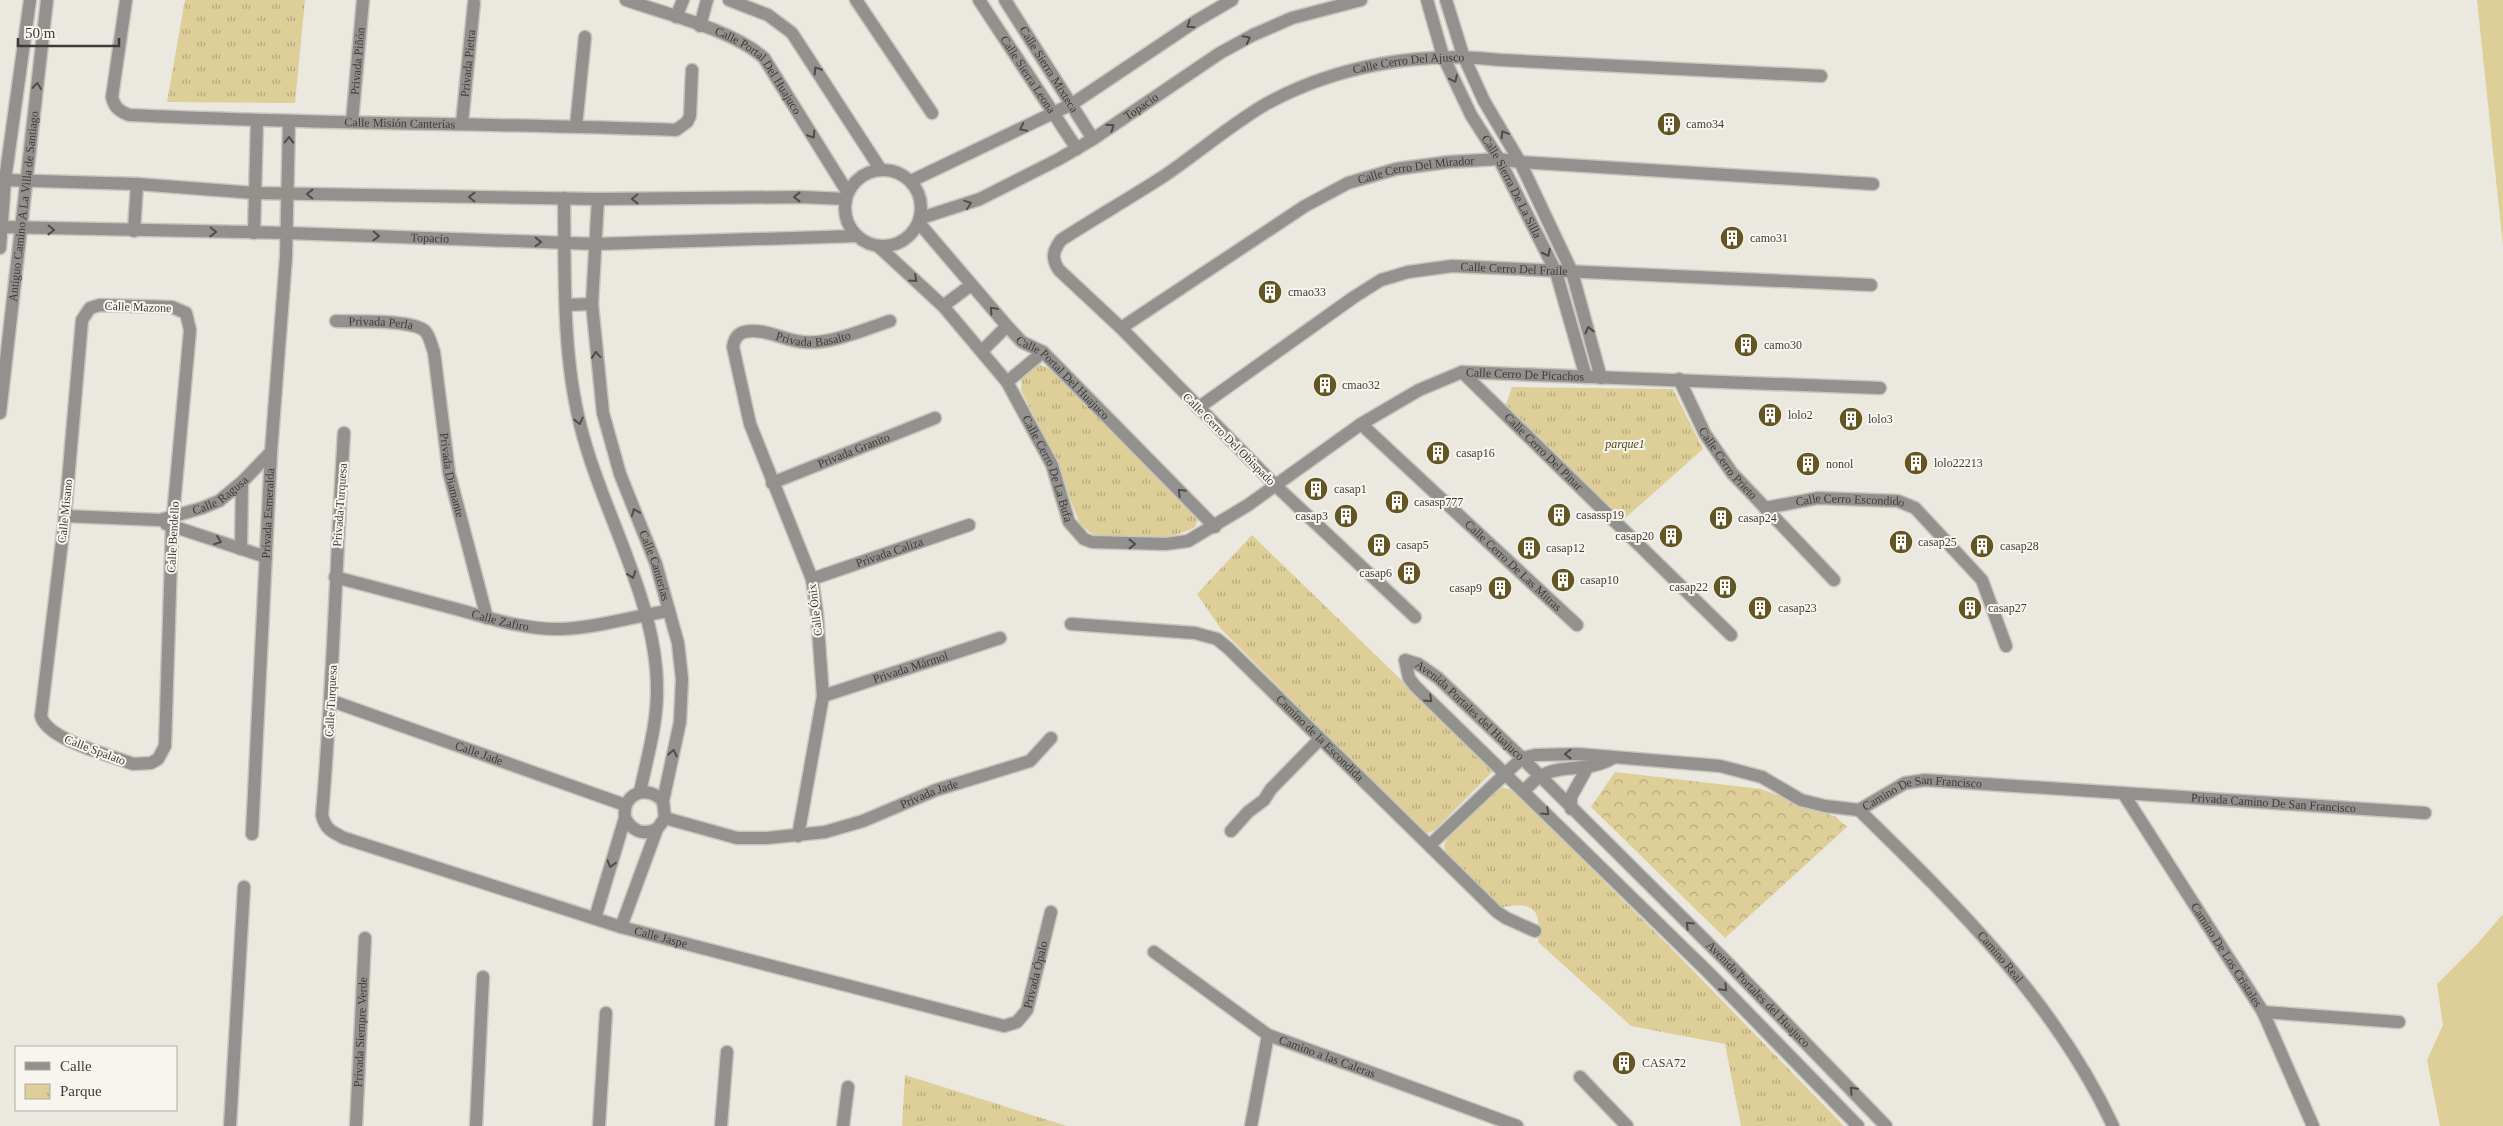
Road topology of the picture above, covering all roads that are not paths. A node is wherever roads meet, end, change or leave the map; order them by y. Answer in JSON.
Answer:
{"nodes":[{"id":1,"x":30,"y":0,"type":"edge"},
{"id":2,"x":47,"y":0,"type":"edge"},
{"id":3,"x":126,"y":0,"type":"edge"},
{"id":4,"x":364,"y":0,"type":"edge"},
{"id":5,"x":626,"y":0,"type":"edge"},
{"id":6,"x":683,"y":0,"type":"edge"},
{"id":7,"x":707,"y":0,"type":"edge"},
{"id":8,"x":729,"y":0,"type":"edge"},
{"id":9,"x":856,"y":0,"type":"edge"},
{"id":10,"x":979,"y":0,"type":"edge"},
{"id":11,"x":1005,"y":0,"type":"edge"},
{"id":12,"x":1232,"y":0,"type":"edge"},
{"id":13,"x":1361,"y":0,"type":"edge"},
{"id":14,"x":1427,"y":0,"type":"edge"},
{"id":15,"x":1446,"y":0,"type":"edge"},
{"id":16,"x":474,"y":3,"type":"dead end"},
{"id":17,"x":676,"y":17,"type":"junction"},
{"id":18,"x":700,"y":26,"type":"junction"},
{"id":19,"x":585,"y":37,"type":"dead end"},
{"id":20,"x":1035,"y":48,"type":"junction"},
{"id":21,"x":1444,"y":56,"type":"junction"},
{"id":22,"x":1463,"y":56,"type":"junction"},
{"id":23,"x":1017,"y":59,"type":"junction"},
{"id":24,"x":692,"y":70,"type":"dead end"},
{"id":25,"x":1821,"y":76,"type":"dead end"},
{"id":26,"x":1072,"y":104,"type":"junction"},
{"id":27,"x":932,"y":113,"type":"dead end"},
{"id":28,"x":1052,"y":114,"type":"junction"},
{"id":29,"x":257,"y":121,"type":"junction"},
{"id":30,"x":289,"y":121,"type":"junction"},
{"id":31,"x":352,"y":122,"type":"junction"},
{"id":32,"x":462,"y":123,"type":"junction"},
{"id":33,"x":576,"y":126,"type":"junction"},
{"id":34,"x":1093,"y":140,"type":"junction"},
{"id":35,"x":1077,"y":149,"type":"junction"},
{"id":36,"x":1499,"y":159,"type":"junction"},
{"id":37,"x":1520,"y":162,"type":"junction"},
{"id":38,"x":881,"y":170,"type":"junction"},
{"id":39,"x":5,"y":180,"type":"junction"},
{"id":40,"x":26,"y":181,"type":"junction"},
{"id":41,"x":911,"y":181,"type":"junction"},
{"id":42,"x":137,"y":184,"type":"junction"},
{"id":43,"x":1873,"y":184,"type":"dead end"},
{"id":44,"x":255,"y":193,"type":"junction"},
{"id":45,"x":288,"y":194,"type":"junction"},
{"id":46,"x":847,"y":196,"type":"junction"},
{"id":47,"x":564,"y":198,"type":"junction"},
{"id":48,"x":598,"y":199,"type":"junction"},
{"id":49,"x":920,"y":221,"type":"junction"},
{"id":50,"x":2,"y":227,"type":"junction"},
{"id":51,"x":21,"y":229,"type":"junction"},
{"id":52,"x":134,"y":231,"type":"junction"},
{"id":53,"x":254,"y":233,"type":"junction"},
{"id":54,"x":286,"y":233,"type":"junction"},
{"id":55,"x":857,"y":236,"type":"junction"},
{"id":56,"x":564,"y":243,"type":"junction"},
{"id":57,"x":596,"y":244,"type":"junction"},
{"id":58,"x":878,"y":246,"type":"junction"},
{"id":59,"x":0,"y":248,"type":"edge"},
{"id":60,"x":1053,"y":255,"type":"joint"},
{"id":61,"x":1556,"y":272,"type":"junction"},
{"id":62,"x":1572,"y":272,"type":"junction"},
{"id":63,"x":971,"y":284,"type":"junction"},
{"id":64,"x":1871,"y":285,"type":"dead end"},
{"id":65,"x":566,"y":304,"type":"junction"},
{"id":66,"x":592,"y":304,"type":"junction"},
{"id":67,"x":942,"y":306,"type":"junction"},
{"id":68,"x":90,"y":308,"type":"joint"},
{"id":69,"x":186,"y":313,"type":"joint"},
{"id":70,"x":336,"y":321,"type":"dead end"},
{"id":71,"x":890,"y":321,"type":"dead end"},
{"id":72,"x":1007,"y":326,"type":"junction"},
{"id":73,"x":1121,"y":328,"type":"junction"},
{"id":74,"x":424,"y":331,"type":"joint"},
{"id":75,"x":736,"y":337,"type":"joint"},
{"id":76,"x":982,"y":351,"type":"junction"},
{"id":77,"x":1043,"y":352,"type":"junction"},
{"id":78,"x":1462,"y":372,"type":"junction"},
{"id":79,"x":1586,"y":377,"type":"junction"},
{"id":80,"x":1601,"y":378,"type":"junction"},
{"id":81,"x":1679,"y":379,"type":"junction"},
{"id":82,"x":1007,"y":382,"type":"junction"},
{"id":83,"x":1880,"y":388,"type":"dead end"},
{"id":84,"x":1198,"y":408,"type":"junction"},
{"id":85,"x":0,"y":413,"type":"edge"},
{"id":86,"x":935,"y":418,"type":"dead end"},
{"id":87,"x":1361,"y":424,"type":"junction"},
{"id":88,"x":344,"y":433,"type":"dead end"},
{"id":89,"x":271,"y":452,"type":"junction"},
{"id":90,"x":242,"y":482,"type":"junction"},
{"id":91,"x":772,"y":483,"type":"junction"},
{"id":92,"x":1275,"y":485,"type":"junction"},
{"id":93,"x":1765,"y":508,"type":"junction"},
{"id":94,"x":65,"y":516,"type":"junction"},
{"id":95,"x":172,"y":521,"type":"junction"},
{"id":96,"x":969,"y":525,"type":"dead end"},
{"id":97,"x":1215,"y":527,"type":"junction"},
{"id":98,"x":241,"y":549,"type":"junction"},
{"id":99,"x":266,"y":557,"type":"junction"},
{"id":100,"x":335,"y":577,"type":"junction"},
{"id":101,"x":812,"y":579,"type":"junction"},
{"id":102,"x":1834,"y":580,"type":"dead end"},
{"id":103,"x":669,"y":611,"type":"junction"},
{"id":104,"x":647,"y":614,"type":"junction"},
{"id":105,"x":1415,"y":617,"type":"dead end"},
{"id":106,"x":487,"y":618,"type":"junction"},
{"id":107,"x":1071,"y":624,"type":"dead end"},
{"id":108,"x":1577,"y":625,"type":"dead end"},
{"id":109,"x":1731,"y":635,"type":"dead end"},
{"id":110,"x":1000,"y":638,"type":"dead end"},
{"id":111,"x":2006,"y":646,"type":"dead end"},
{"id":112,"x":823,"y":696,"type":"junction"},
{"id":113,"x":332,"y":701,"type":"junction"},
{"id":114,"x":40,"y":716,"type":"joint"},
{"id":115,"x":1051,"y":738,"type":"dead end"},
{"id":116,"x":1320,"y":739,"type":"junction"},
{"id":117,"x":1522,"y":758,"type":"junction"},
{"id":118,"x":1613,"y":758,"type":"junction"},
{"id":119,"x":158,"y":759,"type":"joint"},
{"id":120,"x":1587,"y":768,"type":"junction"},
{"id":121,"x":1506,"y":773,"type":"junction"},
{"id":122,"x":1539,"y":777,"type":"junction"},
{"id":123,"x":1524,"y":790,"type":"junction"},
{"id":124,"x":640,"y":792,"type":"junction"},
{"id":125,"x":2123,"y":793,"type":"junction"},
{"id":126,"x":663,"y":801,"type":"junction"},
{"id":127,"x":1570,"y":809,"type":"junction"},
{"id":128,"x":1860,"y":810,"type":"junction"},
{"id":129,"x":625,"y":811,"type":"junction"},
{"id":130,"x":2425,"y":813,"type":"dead end"},
{"id":131,"x":665,"y":818,"type":"junction"},
{"id":132,"x":325,"y":825,"type":"joint"},
{"id":133,"x":657,"y":830,"type":"junction"},
{"id":134,"x":1231,"y":831,"type":"dead end"},
{"id":135,"x":252,"y":834,"type":"dead end"},
{"id":136,"x":798,"y":836,"type":"junction"},
{"id":137,"x":1430,"y":845,"type":"junction"},
{"id":138,"x":244,"y":887,"type":"dead end"},
{"id":139,"x":1051,"y":912,"type":"dead end"},
{"id":140,"x":595,"y":918,"type":"junction"},
{"id":141,"x":621,"y":927,"type":"junction"},
{"id":142,"x":1535,"y":930,"type":"dead end"},
{"id":143,"x":365,"y":938,"type":"dead end"},
{"id":144,"x":1154,"y":952,"type":"dead end"},
{"id":145,"x":483,"y":977,"type":"dead end"},
{"id":146,"x":2263,"y":1012,"type":"junction"},
{"id":147,"x":606,"y":1013,"type":"dead end"},
{"id":148,"x":2399,"y":1022,"type":"dead end"},
{"id":149,"x":1004,"y":1026,"type":"joint"},
{"id":150,"x":1268,"y":1035,"type":"junction"},
{"id":151,"x":727,"y":1052,"type":"dead end"},
{"id":152,"x":1580,"y":1077,"type":"dead end"},
{"id":153,"x":848,"y":1086,"type":"dead end"},
{"id":154,"x":230,"y":1126,"type":"edge"},
{"id":155,"x":356,"y":1126,"type":"edge"},
{"id":156,"x":476,"y":1126,"type":"edge"},
{"id":157,"x":599,"y":1126,"type":"edge"},
{"id":158,"x":720,"y":1126,"type":"edge"},
{"id":159,"x":843,"y":1126,"type":"edge"},
{"id":160,"x":1251,"y":1126,"type":"edge"},
{"id":161,"x":1517,"y":1126,"type":"edge"},
{"id":162,"x":1627,"y":1126,"type":"edge"},
{"id":163,"x":1858,"y":1126,"type":"edge"},
{"id":164,"x":1886,"y":1126,"type":"edge"},
{"id":165,"x":2113,"y":1126,"type":"edge"},
{"id":166,"x":2313,"y":1126,"type":"edge"}],
"edges":[{"from":1,"to":39,"type":"street"},
{"from":40,"to":2,"type":"street","name":"Antiguo Camino A La Villa de Santiago","one_way":true},
{"from":3,"to":29,"type":"street","name":"Calle Misión Canterías"},
{"from":4,"to":31,"type":"street","name":"Privada Piñón"},
{"from":5,"to":17,"type":"street","name":"Calle Portal Del Huajuco"},
{"from":6,"to":17,"type":"street"},
{"from":7,"to":18,"type":"street"},
{"from":38,"to":8,"type":"street","one_way":true},
{"from":9,"to":27,"type":"street"},
{"from":10,"to":23,"type":"street","name":"Calle Sierra Leona"},
{"from":11,"to":20,"type":"street","name":"Calle Sierra Mixteca"},
{"from":12,"to":26,"type":"street","one_way":true},
{"from":34,"to":13,"type":"street","name":"Topacio","one_way":true},
{"from":14,"to":21,"type":"street","name":"Calle Sierra De La Silla"},
{"from":15,"to":22,"type":"street","name":"Calle Sierra De La Silla"},
{"from":16,"to":32,"type":"street","name":"Privada Pietra"},
{"from":17,"to":18,"type":"street","name":"Calle Portal Del Huajuco"},
{"from":18,"to":46,"type":"street","name":"Calle Portal Del Huajuco","one_way":true},
{"from":19,"to":33,"type":"street"},
{"from":20,"to":23,"type":"street"},
{"from":20,"to":26,"type":"street","name":"Calle Sierra Mixteca"},
{"from":21,"to":22,"type":"street","name":"Calle Cerro Del Ajusco"},
{"from":21,"to":36,"type":"street","name":"Calle Sierra De La Silla","one_way":true},
{"from":21,"to":60,"type":"street","name":"Calle Cerro Del Ajusco"},
{"from":22,"to":25,"type":"street","name":"Calle Cerro Del Ajusco"},
{"from":37,"to":22,"type":"street","name":"Calle Sierra De La Silla","one_way":true},
{"from":23,"to":28,"type":"street","name":"Calle Sierra Leona"},
{"from":24,"to":33,"type":"street","name":"Calle Misión Canterías"},
{"from":26,"to":28,"type":"street"},
{"from":26,"to":34,"type":"street","name":"Calle Sierra Mixteca"},
{"from":28,"to":35,"type":"street","name":"Calle Sierra Leona"},
{"from":28,"to":41,"type":"street","one_way":true},
{"from":29,"to":30,"type":"street","name":"Calle Misión Canterías"},
{"from":29,"to":44,"type":"street"},
{"from":30,"to":31,"type":"street","name":"Calle Misión Canterías"},
{"from":45,"to":30,"type":"street","name":"Privada Esmeralda","one_way":true},
{"from":31,"to":32,"type":"street","name":"Calle Misión Canterías"},
{"from":32,"to":33,"type":"street","name":"Calle Misión Canterías"},
{"from":34,"to":35,"type":"street","name":"Topacio"},
{"from":49,"to":35,"type":"street","name":"Topacio","one_way":true},
{"from":36,"to":37,"type":"street","name":"Calle Cerro Del Mirador"},
{"from":36,"to":61,"type":"street","name":"Calle Sierra De La Silla","one_way":true},
{"from":36,"to":73,"type":"street","name":"Calle Cerro Del Mirador"},
{"from":37,"to":43,"type":"street","name":"Calle Cerro Del Mirador"},
{"from":37,"to":62,"type":"street","name":"Calle Sierra De La Silla"},
{"from":38,"to":41,"type":"street"},
{"from":38,"to":46,"type":"street"},
{"from":39,"to":40,"type":"street"},
{"from":39,"to":50,"type":"street"},
{"from":40,"to":42,"type":"street"},
{"from":40,"to":51,"type":"street","name":"Antiguo Camino A La Villa de Santiago"},
{"from":41,"to":49,"type":"street"},
{"from":42,"to":44,"type":"street"},
{"from":42,"to":52,"type":"street"},
{"from":44,"to":45,"type":"street"},
{"from":44,"to":53,"type":"street"},
{"from":47,"to":45,"type":"street","one_way":true},
{"from":45,"to":54,"type":"street","name":"Privada Esmeralda"},
{"from":46,"to":48,"type":"street","one_way":true},
{"from":46,"to":55,"type":"street"},
{"from":47,"to":48,"type":"street"},
{"from":47,"to":56,"type":"street","name":"Calle Canterías"},
{"from":48,"to":57,"type":"street","name":"Calle Canterías"},
{"from":49,"to":58,"type":"street"},
{"from":49,"to":63,"type":"street","name":"Calle Portal Del Huajuco"},
{"from":50,"to":51,"type":"street","name":"Topacio"},
{"from":50,"to":59,"type":"street"},
{"from":51,"to":52,"type":"street","name":"Topacio","one_way":true},
{"from":51,"to":85,"type":"street","name":"Antiguo Camino A La Villa de Santiago"},
{"from":52,"to":53,"type":"street","name":"Topacio","one_way":true},
{"from":53,"to":54,"type":"street","name":"Topacio"},
{"from":54,"to":56,"type":"street","name":"Topacio","one_way":true},
{"from":54,"to":89,"type":"street","name":"Privada Esmeralda"},
{"from":55,"to":57,"type":"street","name":"Topacio"},
{"from":55,"to":58,"type":"street"},
{"from":56,"to":57,"type":"street","name":"Topacio"},
{"from":56,"to":65,"type":"street","name":"Calle Canterías"},
{"from":57,"to":66,"type":"street","name":"Calle Canterías"},
{"from":58,"to":67,"type":"street","one_way":true},
{"from":60,"to":73,"type":"street","name":"Calle Cerro Del Obispado"},
{"from":61,"to":62,"type":"street","name":"Calle Cerro Del Fraile"},
{"from":61,"to":79,"type":"street","name":"Calle Sierra De La Silla"},
{"from":61,"to":84,"type":"street","name":"Calle Cerro Del Fraile"},
{"from":62,"to":64,"type":"street","name":"Calle Cerro Del Fraile"},
{"from":80,"to":62,"type":"street","name":"Calle Sierra De La Silla","one_way":true},
{"from":63,"to":67,"type":"street"},
{"from":72,"to":63,"type":"street","name":"Calle Portal Del Huajuco","one_way":true},
{"from":65,"to":66,"type":"street"},
{"from":65,"to":104,"type":"street","name":"Calle Canterías","one_way":true},
{"from":103,"to":66,"type":"street","name":"Calle Canterías","one_way":true},
{"from":67,"to":76,"type":"street"},
{"from":68,"to":69,"type":"street","name":"Calle Mazone"},
{"from":68,"to":94,"type":"street","name":"Calle Misano"},
{"from":69,"to":95,"type":"street","name":"Calle Bendello"},
{"from":70,"to":74,"type":"street","name":"Privada Perla"},
{"from":71,"to":75,"type":"street","name":"Privada Basalto"},
{"from":72,"to":76,"type":"street"},
{"from":72,"to":77,"type":"street","name":"Calle Portal Del Huajuco"},
{"from":73,"to":84,"type":"street","name":"Calle Cerro Del Obispado"},
{"from":74,"to":106,"type":"street","name":"Privada Diamante"},
{"from":75,"to":91,"type":"street","name":"Calle Ónix"},
{"from":76,"to":82,"type":"street"},
{"from":77,"to":82,"type":"street"},
{"from":97,"to":77,"type":"street","name":"Calle Portal Del Huajuco","one_way":true},
{"from":78,"to":79,"type":"street","name":"Calle Cerro De Picachos"},
{"from":78,"to":87,"type":"street","name":"Calle Cerro De Picachos"},
{"from":78,"to":109,"type":"street","name":"Calle Cerro Del Pinar"},
{"from":79,"to":80,"type":"street","name":"Calle Cerro De Picachos"},
{"from":80,"to":81,"type":"street","name":"Calle Cerro De Picachos"},
{"from":81,"to":83,"type":"street","name":"Calle Cerro De Picachos"},
{"from":81,"to":93,"type":"street","name":"Calle Cerro Prieto"},
{"from":82,"to":97,"type":"street","name":"Calle Cerro De La Bufa","one_way":true},
{"from":84,"to":92,"type":"street","name":"Calle Cerro Del Obispado"},
{"from":86,"to":91,"type":"street","name":"Privada Granito"},
{"from":87,"to":92,"type":"street","name":"Calle Cerro De Picachos"},
{"from":87,"to":108,"type":"street","name":"Calle Cerro De Las Mitras"},
{"from":88,"to":100,"type":"street","name":"Privada Turquesa"},
{"from":89,"to":90,"type":"street","name":"Calle Ragusa"},
{"from":89,"to":99,"type":"street","name":"Privada Esmeralda"},
{"from":90,"to":95,"type":"street","name":"Calle Ragusa"},
{"from":90,"to":98,"type":"street"},
{"from":91,"to":101,"type":"street","name":"Calle Ónix"},
{"from":92,"to":97,"type":"street","name":"Calle Cerro De Picachos"},
{"from":92,"to":105,"type":"street","name":"Calle Cerro Del Obispado"},
{"from":93,"to":102,"type":"street","name":"Calle Cerro Prieto"},
{"from":93,"to":111,"type":"street","name":"Calle Cerro Escondido"},
{"from":94,"to":95,"type":"street","name":"Calle Ragusa"},
{"from":94,"to":114,"type":"street","name":"Calle Misano"},
{"from":95,"to":98,"type":"street","name":"Calle Ragusa","one_way":true},
{"from":95,"to":119,"type":"street","name":"Calle Bendello"},
{"from":96,"to":101,"type":"street","name":"Privada Caliza"},
{"from":98,"to":99,"type":"street","name":"Calle Ragusa"},
{"from":99,"to":135,"type":"street","name":"Privada Esmeralda"},
{"from":100,"to":106,"type":"street","name":"Calle Zafiro"},
{"from":100,"to":113,"type":"street","name":"Calle Turquesa"},
{"from":101,"to":112,"type":"street","name":"Calle Ónix"},
{"from":103,"to":104,"type":"street","name":"Calle Zafiro"},
{"from":126,"to":103,"type":"street","name":"Calle Canterías","one_way":true},
{"from":104,"to":106,"type":"street","name":"Calle Zafiro"},
{"from":104,"to":124,"type":"street","name":"Calle Canterías"},
{"from":107,"to":116,"type":"street","name":"Camino de la Escondida"},
{"from":110,"to":112,"type":"street","name":"Privada Mármol"},
{"from":112,"to":136,"type":"street","name":"Calle Ónix"},
{"from":113,"to":129,"type":"street","name":"Calle Jade"},
{"from":113,"to":132,"type":"street","name":"Calle Turquesa"},
{"from":114,"to":119,"type":"street","name":"Calle Spalato"},
{"from":115,"to":136,"type":"street","name":"Privada Jade"},
{"from":116,"to":134,"type":"street"},
{"from":116,"to":137,"type":"street","name":"Camino de la Escondida"},
{"from":118,"to":117,"type":"street","name":"Camino De San Francisco","one_way":true},
{"from":117,"to":121,"type":"street"},
{"from":117,"to":121,"type":"street","name":"Avenida Portales del Huajuco","one_way":true},
{"from":117,"to":122,"type":"street","name":"Avenida Portales del Huajuco"},
{"from":118,"to":120,"type":"street","name":"Camino De San Francisco"},
{"from":118,"to":128,"type":"street","name":"Camino De San Francisco"},
{"from":120,"to":122,"type":"street","name":"Camino De San Francisco"},
{"from":120,"to":127,"type":"street"},
{"from":121,"to":123,"type":"street","name":"Avenida Portales del Huajuco"},
{"from":121,"to":137,"type":"street"},
{"from":122,"to":123,"type":"street","name":"Camino De San Francisco"},
{"from":122,"to":127,"type":"street","name":"Avenida Portales del Huajuco"},
{"from":123,"to":163,"type":"street","name":"Avenida Portales del Huajuco","one_way":true},
{"from":124,"to":126,"type":"street"},
{"from":124,"to":129,"type":"street"},
{"from":125,"to":128,"type":"street","name":"Camino De San Francisco"},
{"from":125,"to":130,"type":"street","name":"Privada Camino De San Francisco"},
{"from":125,"to":146,"type":"street","name":"Camino De Los Cristales"},
{"from":126,"to":131,"type":"street","name":"Calle Canterías"},
{"from":164,"to":127,"type":"street","name":"Avenida Portales del Huajuco","one_way":true},
{"from":128,"to":165,"type":"street","name":"Camino Real"},
{"from":129,"to":133,"type":"street","name":"Calle Jade"},
{"from":129,"to":140,"type":"street","one_way":true},
{"from":131,"to":133,"type":"street"},
{"from":131,"to":136,"type":"street"},
{"from":132,"to":140,"type":"street","name":"Calle Jaspe"},
{"from":133,"to":141,"type":"street"},
{"from":137,"to":142,"type":"street","name":"Camino de la Escondida"},
{"from":138,"to":154,"type":"street"},
{"from":139,"to":149,"type":"street","name":"Privada Ópalo"},
{"from":140,"to":141,"type":"street","name":"Calle Jaspe"},
{"from":141,"to":149,"type":"street","name":"Calle Jaspe"},
{"from":143,"to":155,"type":"street","name":"Privada Siempre Verde"},
{"from":144,"to":150,"type":"street","name":"Camino a las Caleras"},
{"from":145,"to":156,"type":"street"},
{"from":146,"to":148,"type":"street"},
{"from":146,"to":166,"type":"street","name":"Camino De Los Cristales"},
{"from":147,"to":157,"type":"street"},
{"from":150,"to":160,"type":"street"},
{"from":150,"to":161,"type":"street","name":"Camino a las Caleras"},
{"from":151,"to":158,"type":"street"},
{"from":152,"to":162,"type":"street"},
{"from":153,"to":159,"type":"street"}]}
